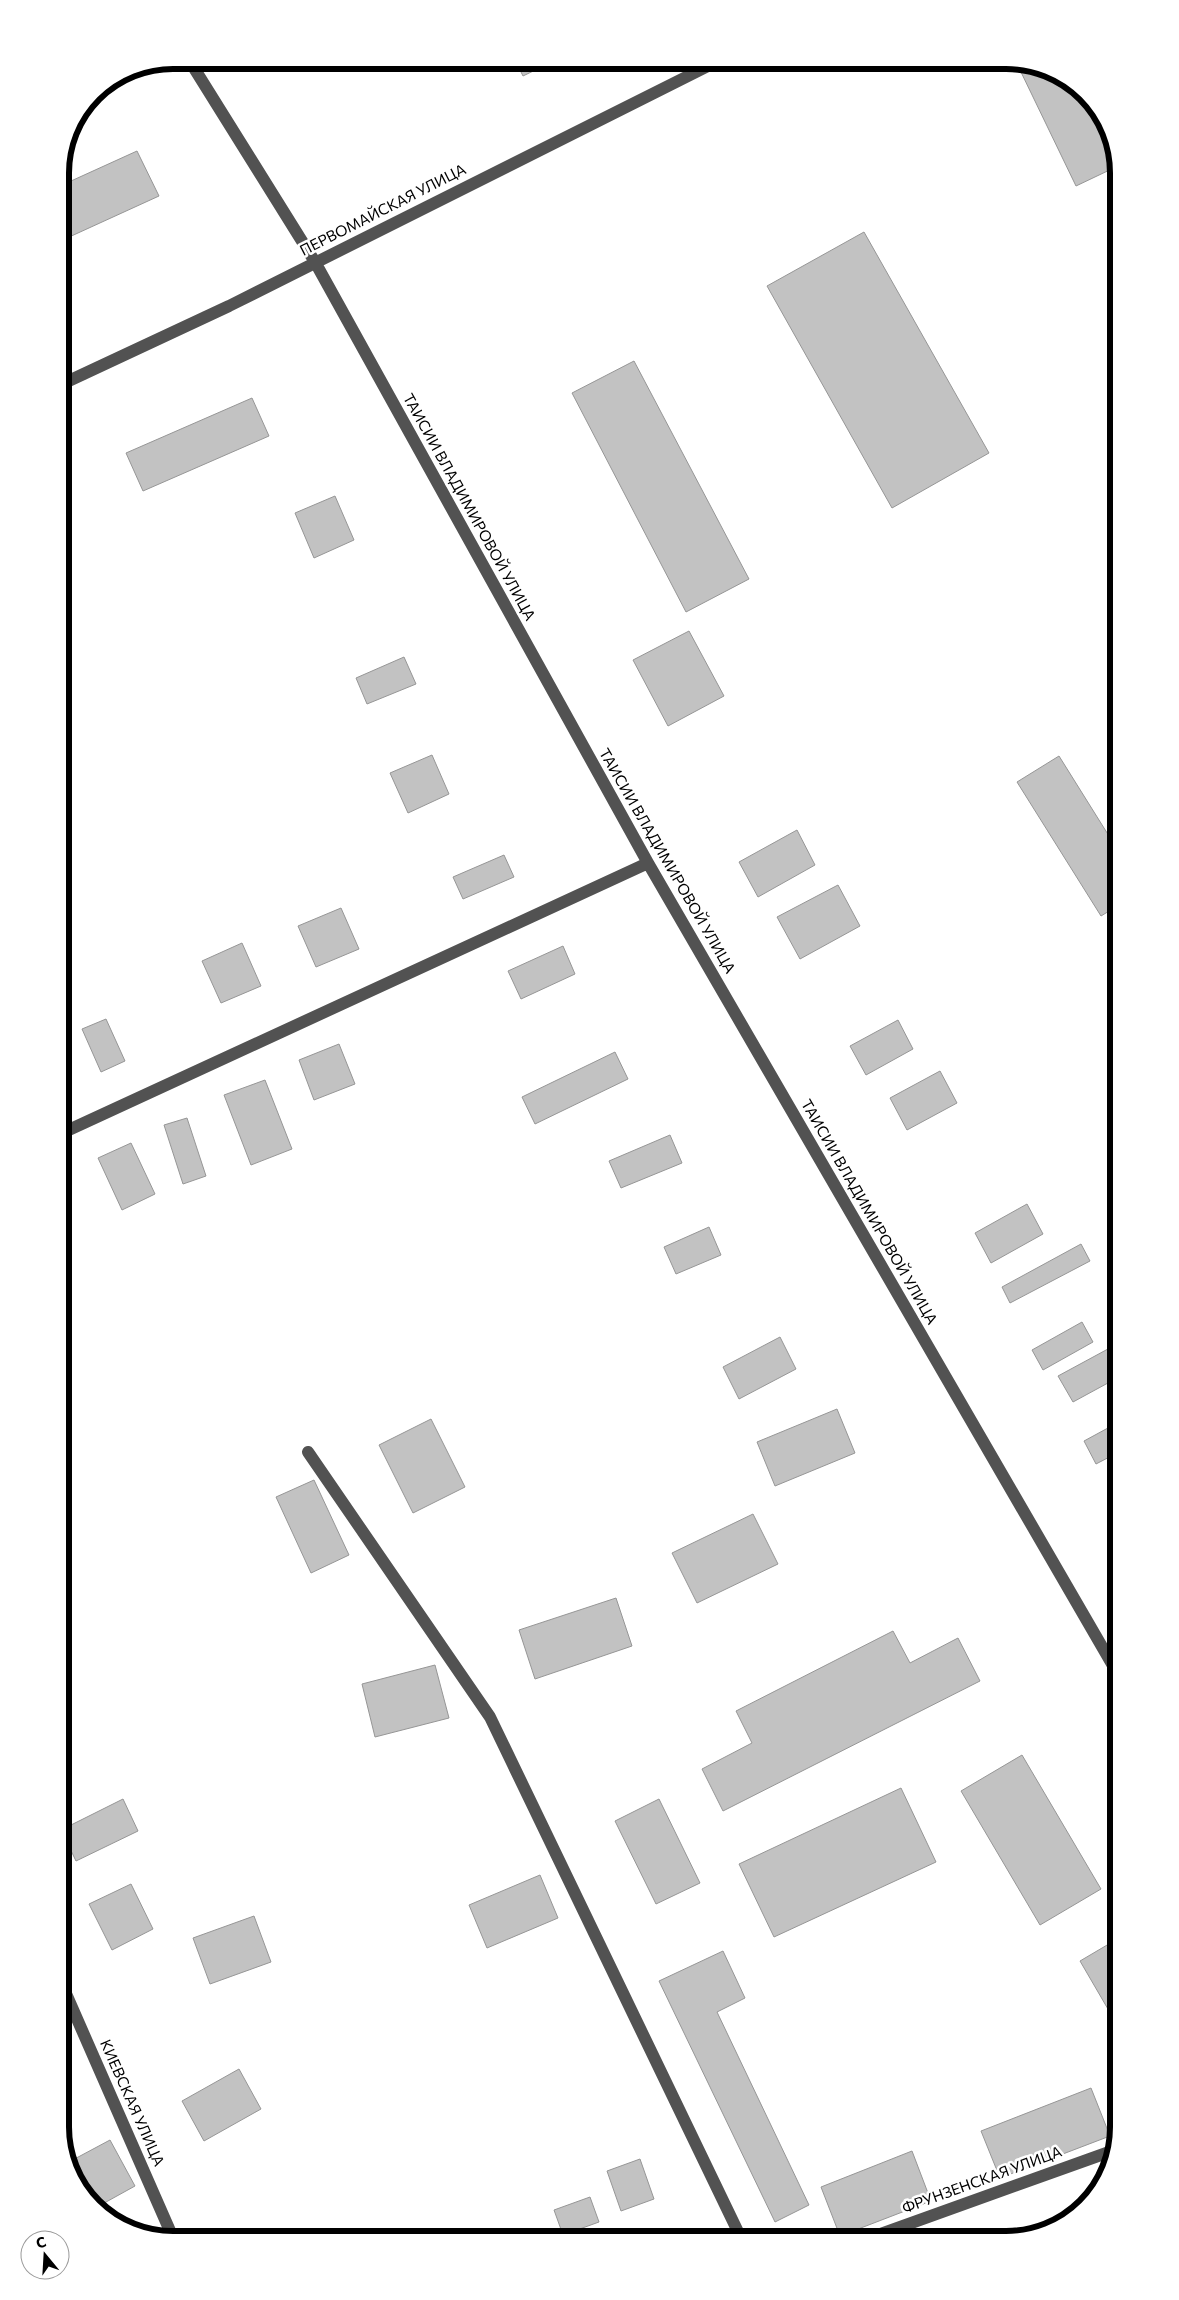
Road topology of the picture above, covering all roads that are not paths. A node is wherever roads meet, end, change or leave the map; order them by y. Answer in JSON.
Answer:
{"nodes":[{"id":1,"x":195,"y":69,"type":"edge"},
{"id":2,"x":702,"y":69,"type":"edge"},
{"id":3,"x":315,"y":262,"type":"junction"},
{"id":4,"x":69,"y":381,"type":"edge"},
{"id":5,"x":648,"y":863,"type":"junction"},
{"id":6,"x":69,"y":1130,"type":"edge"},
{"id":7,"x":308,"y":1452,"type":"dead end"},
{"id":8,"x":1110,"y":1660,"type":"edge"},
{"id":9,"x":69,"y":2001,"type":"edge"},
{"id":10,"x":1107,"y":2153,"type":"edge"},
{"id":11,"x":170,"y":2231,"type":"edge"},
{"id":12,"x":738,"y":2231,"type":"edge"},
{"id":13,"x":889,"y":2231,"type":"edge"}],
"edges":[{"from":1,"to":3,"type":"street","name":"ТАИСИИ ВЛАДИМИРОВОЙ УЛИЦА"},
{"from":2,"to":3,"type":"street","name":"ПЕРВОМАЙСКАЯ УЛИЦА"},
{"from":3,"to":4,"type":"street","name":"ПЕРВОМАЙСКАЯ УЛИЦА"},
{"from":3,"to":5,"type":"street","name":"ТАИСИИ ВЛАДИМИРОВОЙ УЛИЦА"},
{"from":5,"to":6,"type":"street"},
{"from":5,"to":8,"type":"street","name":"ТАИСИИ ВЛАДИМИРОВОЙ УЛИЦА"},
{"from":7,"to":12,"type":"street"},
{"from":9,"to":11,"type":"street","name":"КИЕВСКАЯ УЛИЦА"},
{"from":10,"to":13,"type":"street","name":"ФРУНЗЕНСКАЯ УЛИЦА"}]}
